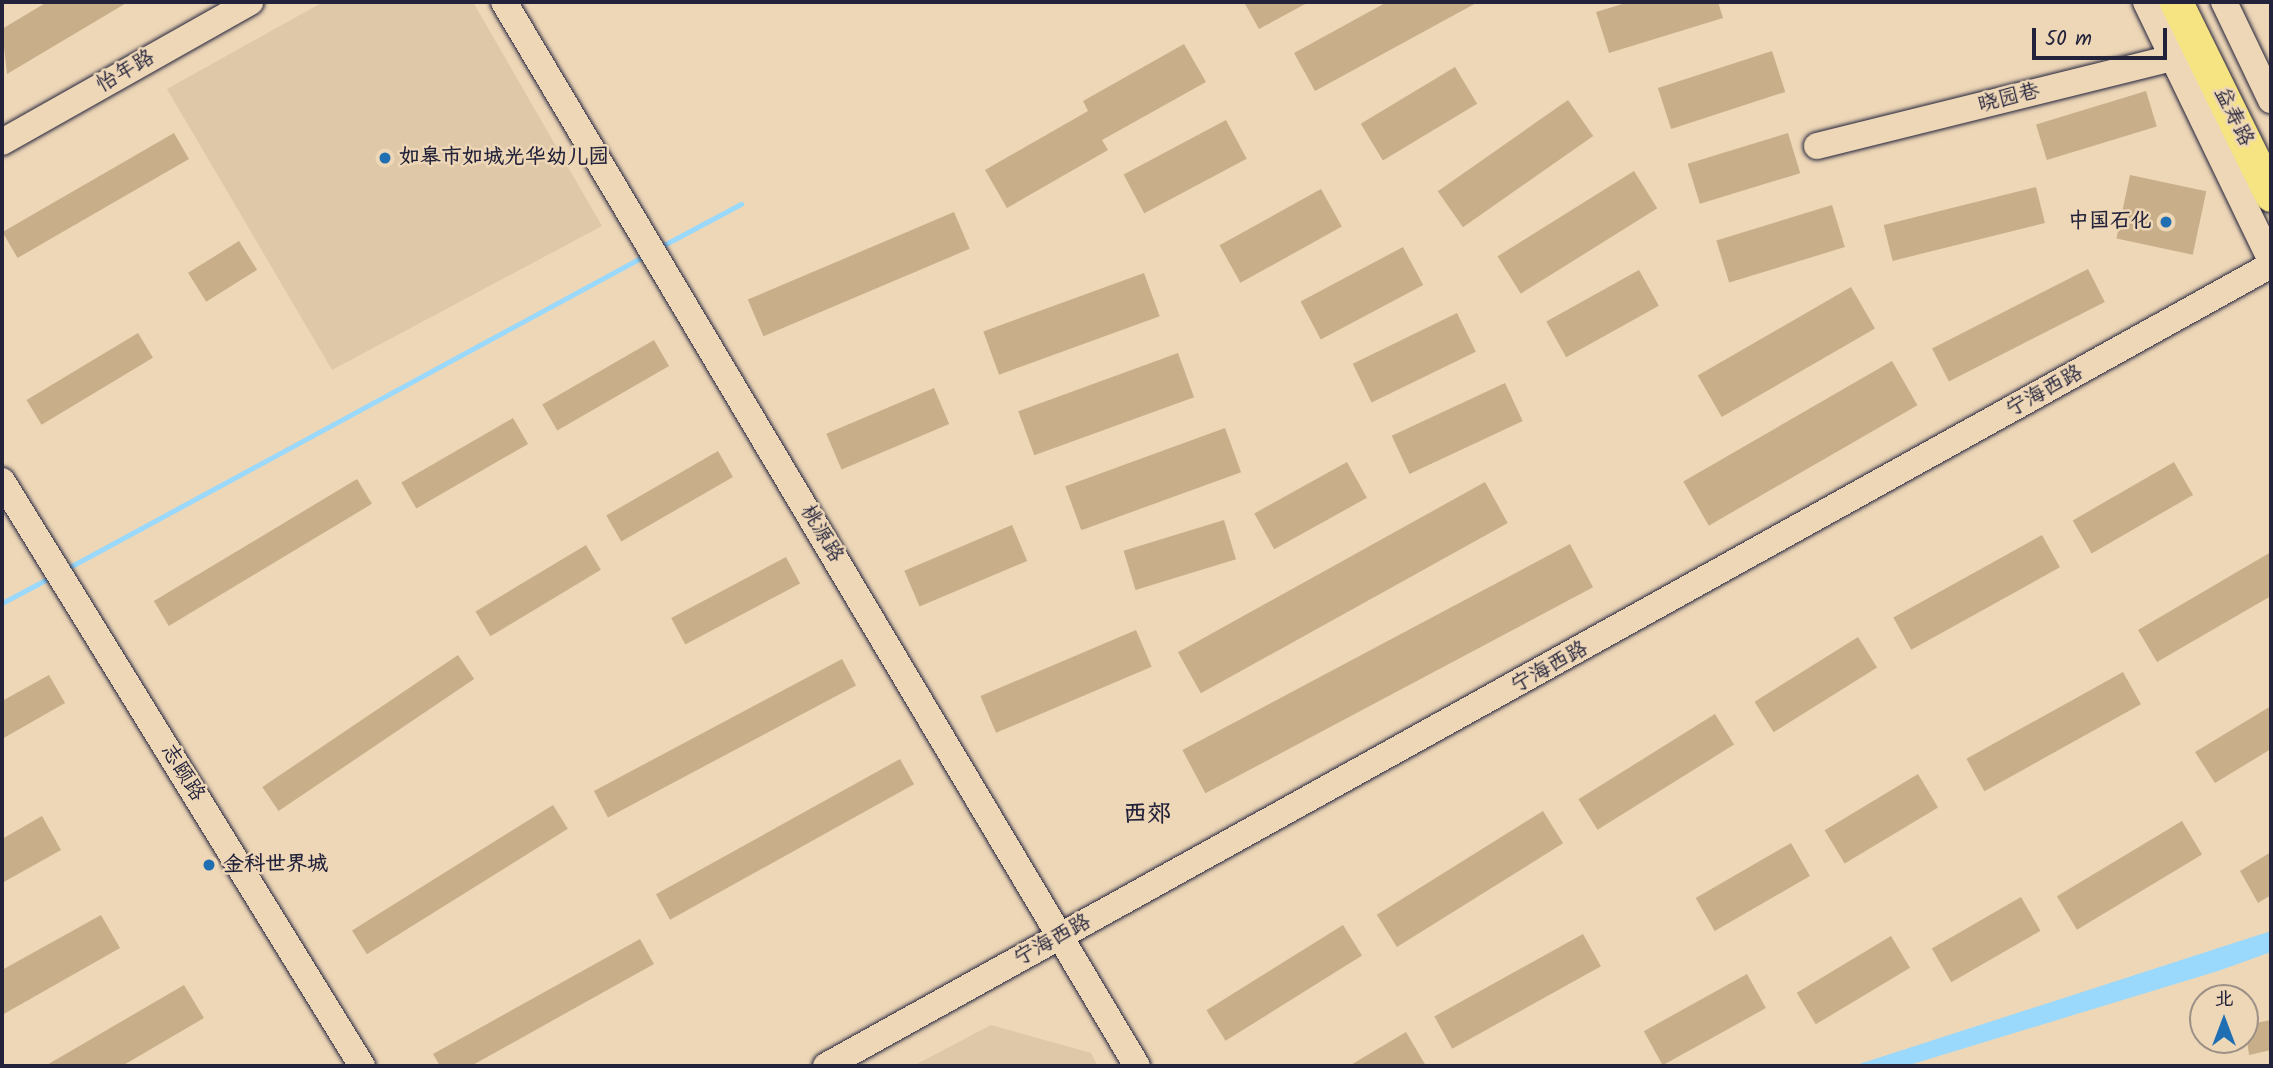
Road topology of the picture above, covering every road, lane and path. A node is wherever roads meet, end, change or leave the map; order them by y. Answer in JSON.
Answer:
{"nodes":[{"id":1,"x":250,"y":2,"type":"edge"},
{"id":2,"x":504,"y":2,"type":"edge"},
{"id":3,"x":2146,"y":2,"type":"edge"},
{"id":4,"x":2176,"y":2,"type":"edge"},
{"id":5,"x":2198,"y":2,"type":"edge"},
{"id":6,"x":2224,"y":2,"type":"edge"},
{"id":7,"x":2187,"y":55,"type":"junction"},
{"id":8,"x":2271,"y":100,"type":"edge"},
{"id":9,"x":2,"y":142,"type":"edge"},
{"id":10,"x":1817,"y":145,"type":"dead end"},
{"id":11,"x":2271,"y":151,"type":"edge"},
{"id":12,"x":2271,"y":195,"type":"edge"},
{"id":13,"x":2271,"y":263,"type":"edge"},
{"id":14,"x":2,"y":481,"type":"edge"},
{"id":15,"x":1063,"y":935,"type":"junction"},
{"id":16,"x":362,"y":1066,"type":"edge"},
{"id":17,"x":826,"y":1066,"type":"edge"},
{"id":18,"x":1137,"y":1066,"type":"edge"}],
"edges":[{"from":1,"to":9,"type":"street","name":"怡年路"},
{"from":2,"to":15,"type":"street","name":"桃源路"},
{"from":3,"to":7,"type":"street"},
{"from":4,"to":7,"type":"main road","name":"益寿路"},
{"from":5,"to":11,"type":"main road","name":"益寿路"},
{"from":6,"to":8,"type":"street"},
{"from":7,"to":10,"type":"street","name":"晓园巷"},
{"from":7,"to":12,"type":"main road","name":"益寿路"},
{"from":7,"to":13,"type":"street"},
{"from":13,"to":15,"type":"street","name":"宁海西路"},
{"from":14,"to":16,"type":"street","name":"志颐路"},
{"from":15,"to":17,"type":"street","name":"宁海西路"},
{"from":15,"to":18,"type":"street","name":"桃源路"}]}
